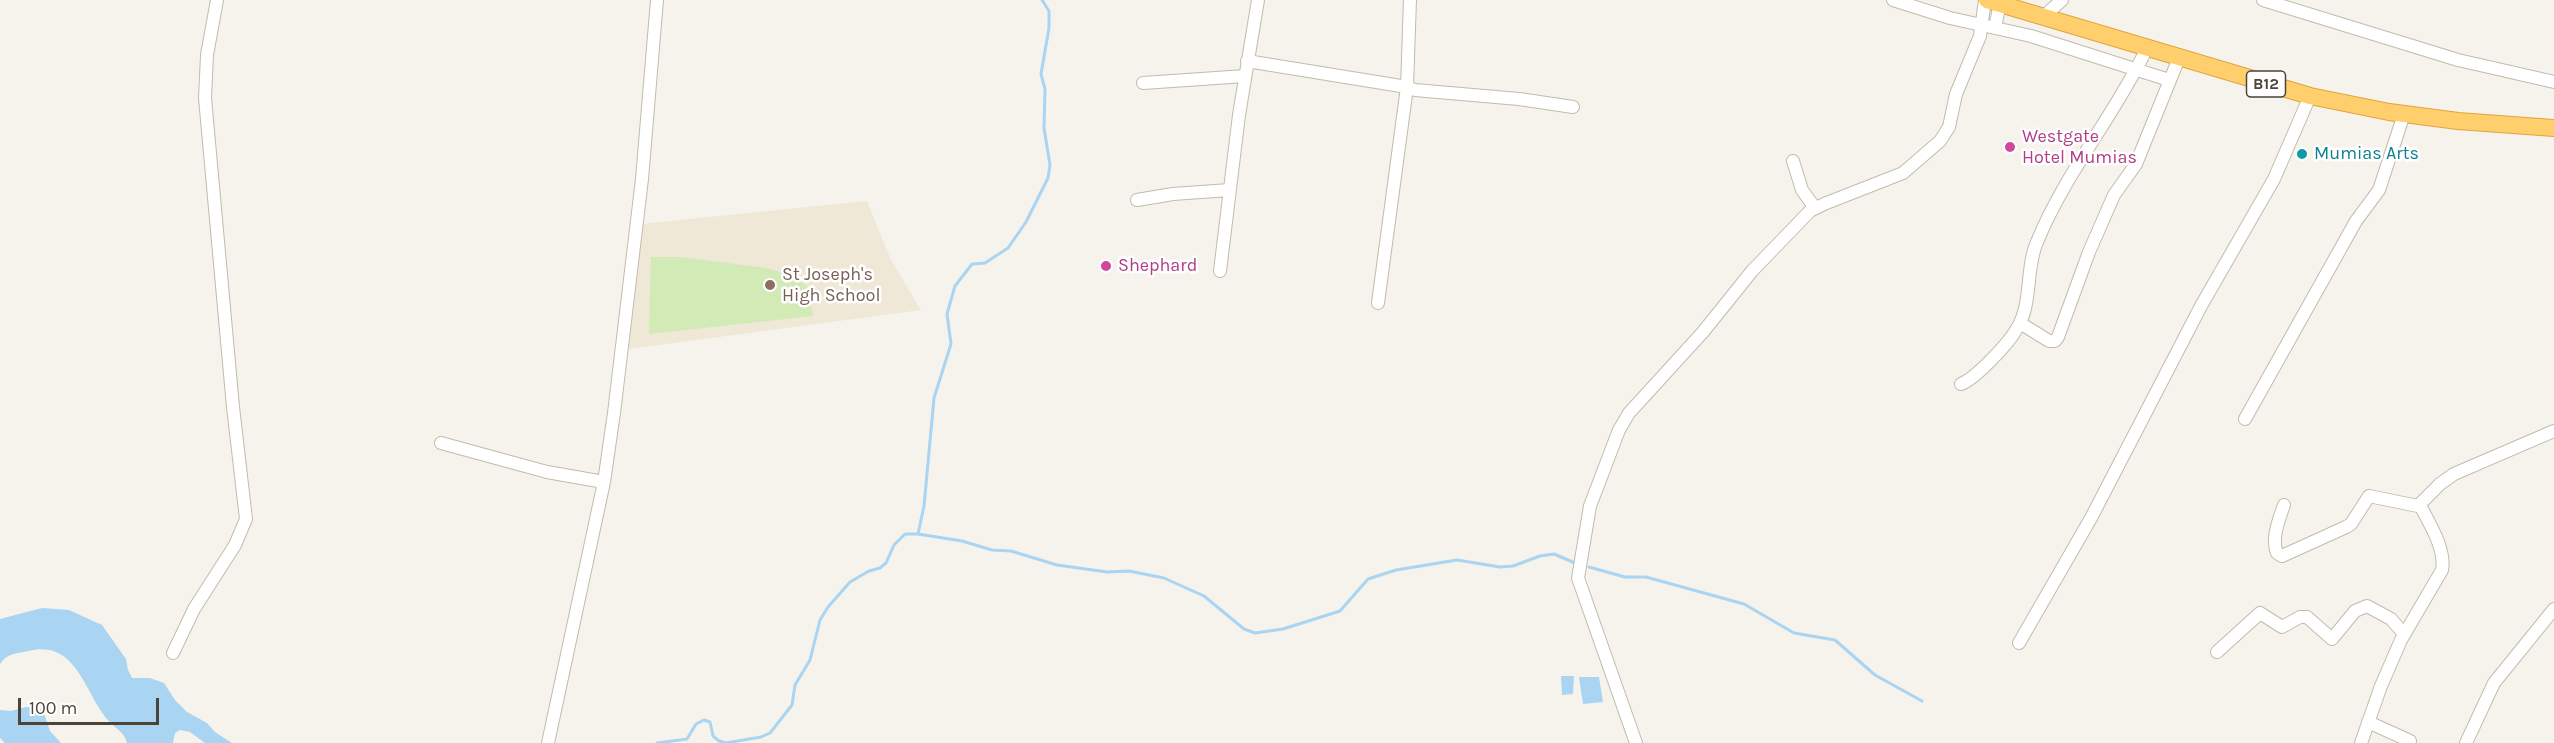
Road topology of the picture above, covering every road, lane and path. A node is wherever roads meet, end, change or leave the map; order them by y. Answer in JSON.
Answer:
{"nodes":[{"id":1,"x":217,"y":0,"type":"edge"},
{"id":2,"x":657,"y":0,"type":"edge"},
{"id":3,"x":1258,"y":0,"type":"edge"},
{"id":4,"x":1410,"y":0,"type":"edge"},
{"id":5,"x":1893,"y":0,"type":"edge"},
{"id":6,"x":2062,"y":0,"type":"edge"},
{"id":7,"x":2263,"y":0,"type":"edge"},
{"id":8,"x":1990,"y":1,"type":"edge"},
{"id":9,"x":1927,"y":5,"type":"edge"},
{"id":10,"x":2040,"y":16,"type":"junction"},
{"id":11,"x":2068,"y":24,"type":"junction"},
{"id":12,"x":1988,"y":26,"type":"junction"},
{"id":13,"x":2104,"y":35,"type":"junction"},
{"id":14,"x":2031,"y":36,"type":"junction"},
{"id":15,"x":2060,"y":45,"type":"junction"},
{"id":16,"x":2147,"y":48,"type":"junction"},
{"id":17,"x":2097,"y":56,"type":"junction"},
{"id":18,"x":2179,"y":58,"type":"junction"},
{"id":19,"x":1248,"y":61,"type":"junction"},
{"id":20,"x":2137,"y":70,"type":"junction"},
{"id":21,"x":1245,"y":76,"type":"junction"},
{"id":22,"x":2169,"y":80,"type":"junction"},
{"id":23,"x":2554,"y":82,"type":"edge"},
{"id":24,"x":1143,"y":84,"type":"dead end"},
{"id":25,"x":1407,"y":87,"type":"junction"},
{"id":26,"x":2310,"y":96,"type":"junction"},
{"id":27,"x":1573,"y":107,"type":"dead end"},
{"id":28,"x":2404,"y":114,"type":"junction"},
{"id":29,"x":2554,"y":128,"type":"edge"},
{"id":30,"x":1793,"y":161,"type":"dead end"},
{"id":31,"x":1229,"y":190,"type":"junction"},
{"id":32,"x":1137,"y":200,"type":"dead end"},
{"id":33,"x":1815,"y":208,"type":"junction"},
{"id":34,"x":1220,"y":271,"type":"dead end"},
{"id":35,"x":1378,"y":303,"type":"dead end"},
{"id":36,"x":2020,"y":323,"type":"junction"},
{"id":37,"x":1961,"y":384,"type":"dead end"},
{"id":38,"x":2245,"y":419,"type":"dead end"},
{"id":39,"x":2554,"y":431,"type":"edge"},
{"id":40,"x":441,"y":443,"type":"dead end"},
{"id":41,"x":604,"y":482,"type":"junction"},
{"id":42,"x":2284,"y":505,"type":"dead end"},
{"id":43,"x":2420,"y":505,"type":"junction"},
{"id":44,"x":2554,"y":609,"type":"edge"},
{"id":45,"x":2404,"y":634,"type":"junction"},
{"id":46,"x":2019,"y":643,"type":"dead end"},
{"id":47,"x":2217,"y":652,"type":"dead end"},
{"id":48,"x":173,"y":653,"type":"dead end"},
{"id":49,"x":2368,"y":722,"type":"junction"},
{"id":50,"x":2410,"y":741,"type":"dead end"},
{"id":51,"x":548,"y":743,"type":"edge"},
{"id":52,"x":1635,"y":743,"type":"edge"},
{"id":53,"x":2361,"y":743,"type":"edge"},
{"id":54,"x":2466,"y":743,"type":"edge"}],
"edges":[{"from":1,"to":48,"type":"street"},
{"from":2,"to":41,"type":"street"},
{"from":3,"to":19,"type":"street"},
{"from":4,"to":25,"type":"street"},
{"from":5,"to":9,"type":"street"},
{"from":6,"to":10,"type":"street"},
{"from":7,"to":23,"type":"street"},
{"from":8,"to":10,"type":"highway","number":"B12"},
{"from":8,"to":12,"type":"street"},
{"from":9,"to":12,"type":"street"},
{"from":10,"to":11,"type":"highway","number":"B12"},
{"from":10,"to":14,"type":"street"},
{"from":11,"to":13,"type":"highway","number":"B12"},
{"from":11,"to":15,"type":"street"},
{"from":12,"to":14,"type":"street"},
{"from":12,"to":33,"type":"street"},
{"from":13,"to":16,"type":"highway","number":"B12"},
{"from":13,"to":17,"type":"street"},
{"from":14,"to":15,"type":"street"},
{"from":15,"to":17,"type":"street"},
{"from":16,"to":18,"type":"highway","number":"B12"},
{"from":16,"to":20,"type":"street"},
{"from":17,"to":20,"type":"street"},
{"from":18,"to":22,"type":"street"},
{"from":18,"to":26,"type":"highway","number":"B12"},
{"from":19,"to":21,"type":"street"},
{"from":19,"to":25,"type":"street"},
{"from":20,"to":22,"type":"street"},
{"from":20,"to":36,"type":"street"},
{"from":21,"to":24,"type":"street"},
{"from":21,"to":31,"type":"street"},
{"from":22,"to":36,"type":"street"},
{"from":25,"to":27,"type":"street"},
{"from":25,"to":35,"type":"street"},
{"from":26,"to":28,"type":"highway","number":"B12"},
{"from":26,"to":46,"type":"street"},
{"from":28,"to":29,"type":"highway","number":"B12"},
{"from":28,"to":38,"type":"street"},
{"from":30,"to":33,"type":"street"},
{"from":31,"to":32,"type":"street"},
{"from":31,"to":34,"type":"street"},
{"from":33,"to":52,"type":"street"},
{"from":36,"to":37,"type":"street"},
{"from":39,"to":43,"type":"street"},
{"from":40,"to":41,"type":"street"},
{"from":41,"to":51,"type":"street"},
{"from":42,"to":43,"type":"street"},
{"from":43,"to":45,"type":"street"},
{"from":44,"to":54,"type":"street"},
{"from":45,"to":47,"type":"street"},
{"from":45,"to":49,"type":"street"},
{"from":49,"to":50,"type":"street"},
{"from":49,"to":53,"type":"street"}]}
